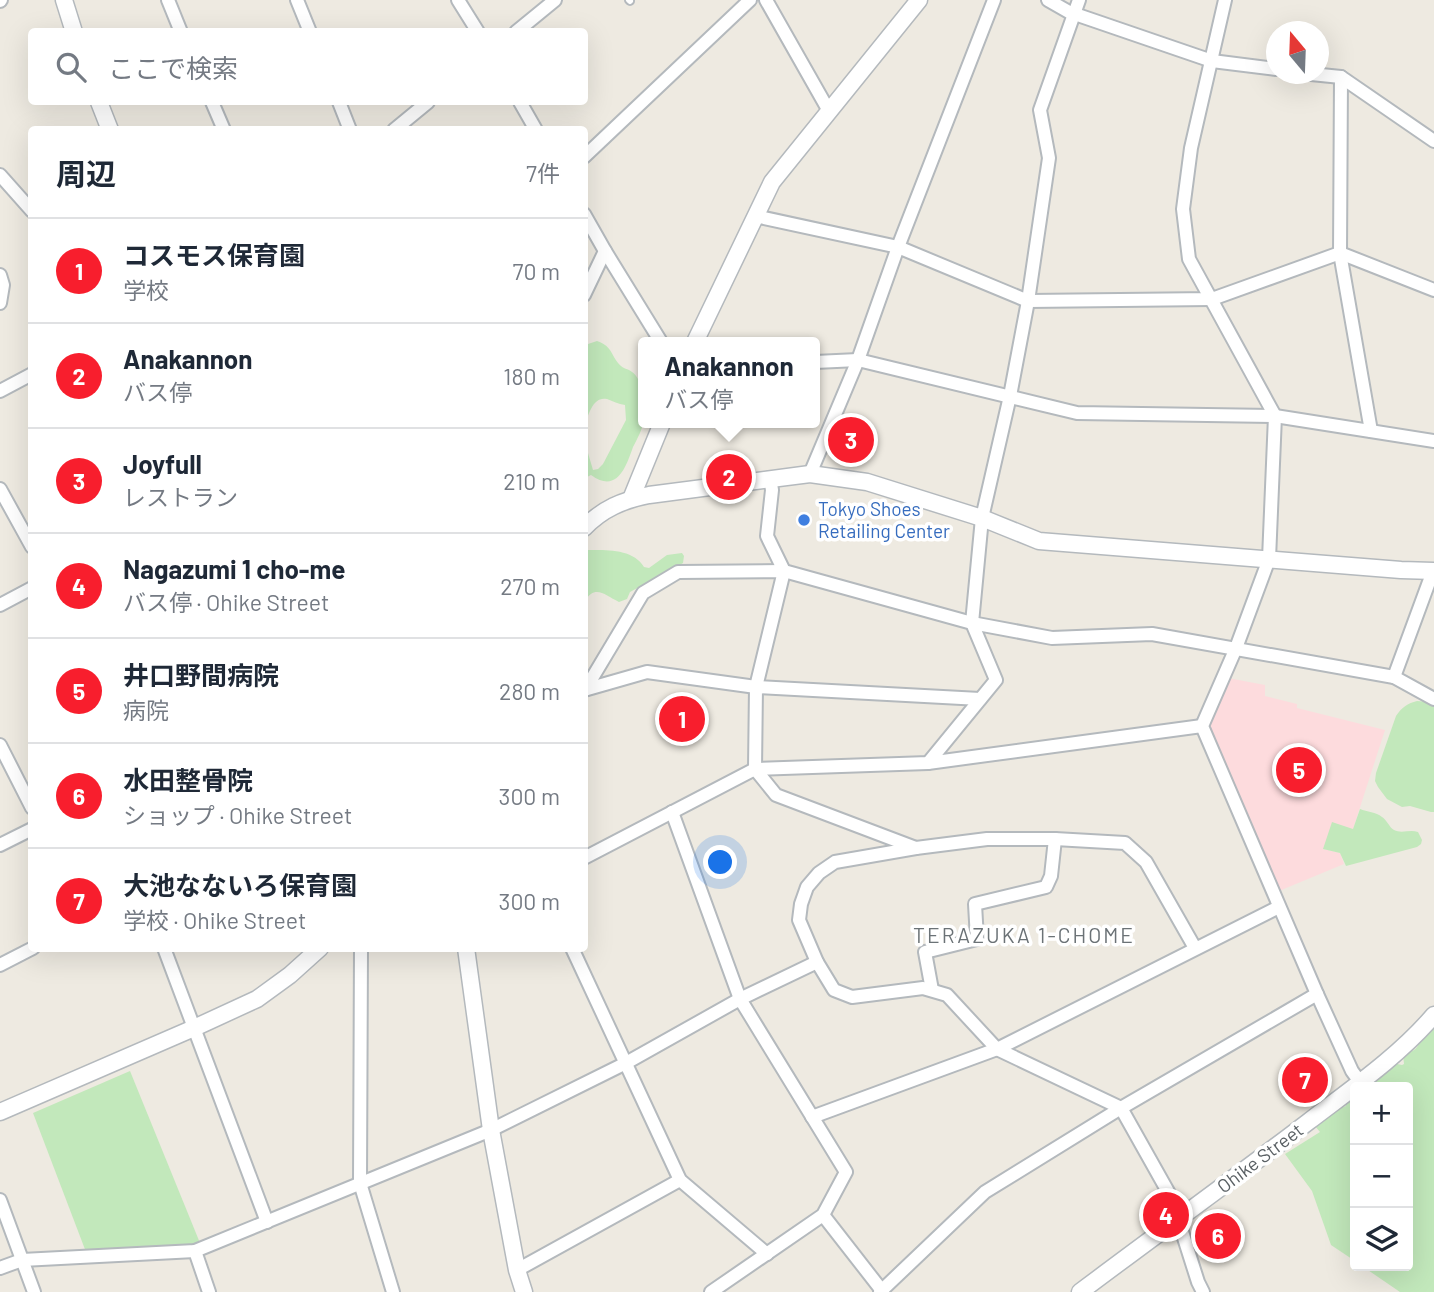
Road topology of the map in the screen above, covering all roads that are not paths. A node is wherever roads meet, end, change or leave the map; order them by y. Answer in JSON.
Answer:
{"nodes":[{"id":1,"x":64,"y":0,"type":"edge"},
{"id":2,"x":168,"y":0,"type":"edge"},
{"id":3,"x":297,"y":0,"type":"edge"},
{"id":4,"x":458,"y":0,"type":"edge"},
{"id":5,"x":555,"y":0,"type":"edge"},
{"id":6,"x":750,"y":0,"type":"edge"},
{"id":7,"x":766,"y":0,"type":"edge"},
{"id":8,"x":919,"y":0,"type":"edge"},
{"id":9,"x":994,"y":0,"type":"edge"},
{"id":10,"x":1048,"y":0,"type":"edge"},
{"id":11,"x":1079,"y":0,"type":"edge"},
{"id":12,"x":1225,"y":0,"type":"edge"},
{"id":13,"x":1074,"y":13,"type":"junction"},
{"id":14,"x":73,"y":28,"type":"edge"},
{"id":15,"x":179,"y":28,"type":"edge"},
{"id":16,"x":308,"y":28,"type":"edge"},
{"id":17,"x":476,"y":28,"type":"edge"},
{"id":18,"x":521,"y":28,"type":"edge"},
{"id":19,"x":1212,"y":61,"type":"junction"},
{"id":20,"x":1266,"y":68,"type":"edge"},
{"id":21,"x":1329,"y":76,"type":"edge"},
{"id":22,"x":1341,"y":77,"type":"junction"},
{"id":23,"x":100,"y":105,"type":"edge"},
{"id":24,"x":213,"y":105,"type":"edge"},
{"id":25,"x":340,"y":105,"type":"edge"},
{"id":26,"x":424,"y":105,"type":"edge"},
{"id":27,"x":522,"y":105,"type":"edge"},
{"id":28,"x":829,"y":111,"type":"junction"},
{"id":29,"x":108,"y":126,"type":"edge"},
{"id":30,"x":222,"y":126,"type":"edge"},
{"id":31,"x":348,"y":126,"type":"edge"},
{"id":32,"x":399,"y":126,"type":"edge"},
{"id":33,"x":534,"y":126,"type":"edge"},
{"id":34,"x":1434,"y":141,"type":"edge"},
{"id":35,"x":588,"y":153,"type":"edge"},
{"id":36,"x":0,"y":175,"type":"edge"},
{"id":37,"x":28,"y":206,"type":"edge"},
{"id":38,"x":755,"y":216,"type":"junction"},
{"id":39,"x":588,"y":221,"type":"edge"},
{"id":40,"x":898,"y":247,"type":"junction"},
{"id":41,"x":605,"y":251,"type":"junction"},
{"id":42,"x":1340,"y":253,"type":"junction"},
{"id":43,"x":0,"y":275,"type":"edge"},
{"id":44,"x":588,"y":287,"type":"edge"},
{"id":45,"x":1434,"y":290,"type":"edge"},
{"id":46,"x":1212,"y":299,"type":"junction"},
{"id":47,"x":1028,"y":301,"type":"junction"},
{"id":48,"x":0,"y":303,"type":"edge"},
{"id":49,"x":658,"y":337,"type":"edge"},
{"id":50,"x":697,"y":337,"type":"edge"},
{"id":51,"x":858,"y":360,"type":"junction"},
{"id":52,"x":820,"y":362,"type":"edge"},
{"id":53,"x":28,"y":376,"type":"edge"},
{"id":54,"x":0,"y":391,"type":"edge"},
{"id":55,"x":1010,"y":396,"type":"junction"},
{"id":56,"x":1275,"y":416,"type":"junction"},
{"id":57,"x":660,"y":428,"type":"edge"},
{"id":58,"x":1371,"y":431,"type":"junction"},
{"id":59,"x":1434,"y":441,"type":"edge"},
{"id":60,"x":810,"y":474,"type":"junction"},
{"id":61,"x":770,"y":478,"type":"junction"},
{"id":62,"x":0,"y":489,"type":"edge"},
{"id":63,"x":631,"y":499,"type":"junction"},
{"id":64,"x":982,"y":518,"type":"junction"},
{"id":65,"x":588,"y":524,"type":"edge"},
{"id":66,"x":28,"y":540,"type":"edge"},
{"id":67,"x":1269,"y":559,"type":"junction"},
{"id":68,"x":784,"y":571,"type":"junction"},
{"id":69,"x":1433,"y":571,"type":"edge"},
{"id":70,"x":28,"y":590,"type":"edge"},
{"id":71,"x":0,"y":605,"type":"edge"},
{"id":72,"x":972,"y":623,"type":"junction"},
{"id":73,"x":1236,"y":648,"type":"junction"},
{"id":74,"x":1394,"y":677,"type":"junction"},
{"id":75,"x":588,"y":685,"type":"edge"},
{"id":76,"x":756,"y":687,"type":"junction"},
{"id":77,"x":588,"y":689,"type":"edge"},
{"id":78,"x":980,"y":699,"type":"junction"},
{"id":79,"x":1434,"y":699,"type":"edge"},
{"id":80,"x":1202,"y":726,"type":"junction"},
{"id":81,"x":0,"y":745,"type":"edge"},
{"id":82,"x":928,"y":763,"type":"junction"},
{"id":83,"x":755,"y":769,"type":"junction"},
{"id":84,"x":28,"y":800,"type":"edge"},
{"id":85,"x":672,"y":812,"type":"junction"},
{"id":86,"x":28,"y":831,"type":"edge"},
{"id":87,"x":1055,"y":839,"type":"junction"},
{"id":88,"x":0,"y":845,"type":"edge"},
{"id":89,"x":916,"y":848,"type":"junction"},
{"id":90,"x":588,"y":856,"type":"edge"},
{"id":91,"x":1279,"y":907,"type":"junction"},
{"id":92,"x":1195,"y":948,"type":"junction"},
{"id":93,"x":28,"y":951,"type":"edge"},
{"id":94,"x":166,"y":952,"type":"edge"},
{"id":95,"x":316,"y":952,"type":"edge"},
{"id":96,"x":361,"y":952,"type":"edge"},
{"id":97,"x":467,"y":952,"type":"edge"},
{"id":98,"x":574,"y":952,"type":"edge"},
{"id":99,"x":817,"y":962,"type":"junction"},
{"id":100,"x":0,"y":965,"type":"edge"},
{"id":101,"x":932,"y":990,"type":"junction"},
{"id":102,"x":1317,"y":994,"type":"junction"},
{"id":103,"x":740,"y":999,"type":"junction"},
{"id":104,"x":1434,"y":1015,"type":"edge"},
{"id":105,"x":194,"y":1028,"type":"junction"},
{"id":106,"x":997,"y":1049,"type":"junction"},
{"id":107,"x":626,"y":1063,"type":"junction"},
{"id":108,"x":1360,"y":1082,"type":"joint"},
{"id":109,"x":1350,"y":1090,"type":"edge"},
{"id":110,"x":1121,"y":1108,"type":"junction"},
{"id":111,"x":0,"y":1112,"type":"edge"},
{"id":112,"x":812,"y":1117,"type":"junction"},
{"id":113,"x":491,"y":1130,"type":"junction"},
{"id":114,"x":680,"y":1180,"type":"junction"},
{"id":115,"x":360,"y":1183,"type":"junction"},
{"id":116,"x":0,"y":1200,"type":"edge"},
{"id":117,"x":823,"y":1215,"type":"junction"},
{"id":118,"x":1179,"y":1218,"type":"junction"},
{"id":119,"x":267,"y":1222,"type":"junction"},
{"id":120,"x":195,"y":1251,"type":"junction"},
{"id":121,"x":767,"y":1254,"type":"junction"},
{"id":122,"x":22,"y":1260,"type":"junction"},
{"id":123,"x":0,"y":1268,"type":"edge"},
{"id":124,"x":517,"y":1270,"type":"junction"},
{"id":125,"x":34,"y":1292,"type":"edge"},
{"id":126,"x":209,"y":1292,"type":"edge"},
{"id":127,"x":393,"y":1292,"type":"edge"},
{"id":128,"x":524,"y":1292,"type":"edge"},
{"id":129,"x":711,"y":1292,"type":"edge"},
{"id":130,"x":882,"y":1292,"type":"edge"},
{"id":131,"x":1080,"y":1292,"type":"edge"},
{"id":132,"x":1203,"y":1292,"type":"edge"}],
"edges":[{"from":1,"to":14,"type":"street"},
{"from":2,"to":15,"type":"street"},
{"from":3,"to":16,"type":"street"},
{"from":4,"to":17,"type":"street"},
{"from":5,"to":18,"type":"street"},
{"from":6,"to":35,"type":"street"},
{"from":7,"to":28,"type":"street"},
{"from":8,"to":28,"type":"street"},
{"from":9,"to":40,"type":"street"},
{"from":10,"to":13,"type":"street"},
{"from":11,"to":13,"type":"street"},
{"from":12,"to":19,"type":"street"},
{"from":13,"to":19,"type":"street"},
{"from":13,"to":47,"type":"street"},
{"from":19,"to":20,"type":"street"},
{"from":19,"to":46,"type":"street"},
{"from":21,"to":22,"type":"street"},
{"from":22,"to":34,"type":"street"},
{"from":22,"to":42,"type":"street"},
{"from":23,"to":29,"type":"street"},
{"from":24,"to":30,"type":"street"},
{"from":25,"to":31,"type":"street"},
{"from":26,"to":32,"type":"street"},
{"from":27,"to":33,"type":"street"},
{"from":28,"to":38,"type":"street"},
{"from":36,"to":37,"type":"street"},
{"from":38,"to":40,"type":"street"},
{"from":38,"to":50,"type":"street"},
{"from":39,"to":41,"type":"street"},
{"from":40,"to":47,"type":"street"},
{"from":40,"to":51,"type":"street"},
{"from":41,"to":44,"type":"street"},
{"from":41,"to":49,"type":"street"},
{"from":42,"to":45,"type":"street"},
{"from":42,"to":46,"type":"street"},
{"from":42,"to":58,"type":"street"},
{"from":43,"to":48,"type":"street"},
{"from":46,"to":47,"type":"street"},
{"from":46,"to":56,"type":"street"},
{"from":47,"to":55,"type":"street"},
{"from":51,"to":52,"type":"street"},
{"from":51,"to":55,"type":"street"},
{"from":51,"to":60,"type":"street"},
{"from":53,"to":54,"type":"street"},
{"from":55,"to":56,"type":"street"},
{"from":55,"to":64,"type":"street"},
{"from":56,"to":58,"type":"street"},
{"from":56,"to":67,"type":"street"},
{"from":57,"to":63,"type":"street"},
{"from":58,"to":59,"type":"street"},
{"from":60,"to":61,"type":"street"},
{"from":60,"to":64,"type":"street"},
{"from":61,"to":63,"type":"street"},
{"from":61,"to":68,"type":"street"},
{"from":62,"to":66,"type":"street"},
{"from":63,"to":65,"type":"street"},
{"from":64,"to":67,"type":"street"},
{"from":64,"to":72,"type":"street"},
{"from":67,"to":69,"type":"street"},
{"from":67,"to":73,"type":"street"},
{"from":68,"to":72,"type":"street"},
{"from":68,"to":75,"type":"street"},
{"from":68,"to":76,"type":"street"},
{"from":69,"to":74,"type":"street"},
{"from":70,"to":71,"type":"street"},
{"from":72,"to":73,"type":"street"},
{"from":72,"to":78,"type":"street"},
{"from":73,"to":74,"type":"street"},
{"from":73,"to":80,"type":"street"},
{"from":74,"to":79,"type":"street"},
{"from":76,"to":77,"type":"street"},
{"from":76,"to":78,"type":"street"},
{"from":76,"to":83,"type":"street"},
{"from":78,"to":82,"type":"street"},
{"from":80,"to":82,"type":"street"},
{"from":80,"to":91,"type":"street"},
{"from":81,"to":84,"type":"street"},
{"from":82,"to":83,"type":"street"},
{"from":83,"to":85,"type":"street"},
{"from":83,"to":89,"type":"street"},
{"from":85,"to":90,"type":"street"},
{"from":85,"to":103,"type":"street"},
{"from":86,"to":88,"type":"street"},
{"from":87,"to":89,"type":"street"},
{"from":87,"to":92,"type":"street"},
{"from":87,"to":101,"type":"street"},
{"from":89,"to":99,"type":"street"},
{"from":91,"to":92,"type":"street"},
{"from":91,"to":102,"type":"street"},
{"from":92,"to":106,"type":"street"},
{"from":93,"to":100,"type":"street"},
{"from":94,"to":105,"type":"street"},
{"from":95,"to":105,"type":"street"},
{"from":96,"to":115,"type":"street"},
{"from":97,"to":113,"type":"street"},
{"from":98,"to":107,"type":"street"},
{"from":99,"to":101,"type":"street"},
{"from":99,"to":103,"type":"street"},
{"from":101,"to":106,"type":"street"},
{"from":102,"to":108,"type":"street"},
{"from":102,"to":110,"type":"street"},
{"from":103,"to":107,"type":"street"},
{"from":103,"to":112,"type":"street"},
{"from":104,"to":108,"type":"street","name":"Ohike Street"},
{"from":105,"to":111,"type":"street"},
{"from":105,"to":119,"type":"street"},
{"from":106,"to":110,"type":"street"},
{"from":106,"to":112,"type":"street"},
{"from":107,"to":113,"type":"street"},
{"from":107,"to":114,"type":"street"},
{"from":109,"to":118,"type":"street","name":"Ohike Street"},
{"from":110,"to":118,"type":"street"},
{"from":110,"to":130,"type":"street"},
{"from":112,"to":117,"type":"street"},
{"from":113,"to":115,"type":"street"},
{"from":113,"to":124,"type":"street"},
{"from":114,"to":121,"type":"street"},
{"from":114,"to":124,"type":"street"},
{"from":115,"to":119,"type":"street"},
{"from":115,"to":127,"type":"street"},
{"from":116,"to":122,"type":"street"},
{"from":117,"to":121,"type":"street"},
{"from":117,"to":130,"type":"street"},
{"from":118,"to":131,"type":"street","name":"Ohike Street"},
{"from":118,"to":132,"type":"street"},
{"from":119,"to":120,"type":"street"},
{"from":120,"to":122,"type":"street"},
{"from":120,"to":126,"type":"street"},
{"from":121,"to":129,"type":"street"},
{"from":122,"to":123,"type":"street"},
{"from":122,"to":125,"type":"street"},
{"from":124,"to":128,"type":"street"}]}
